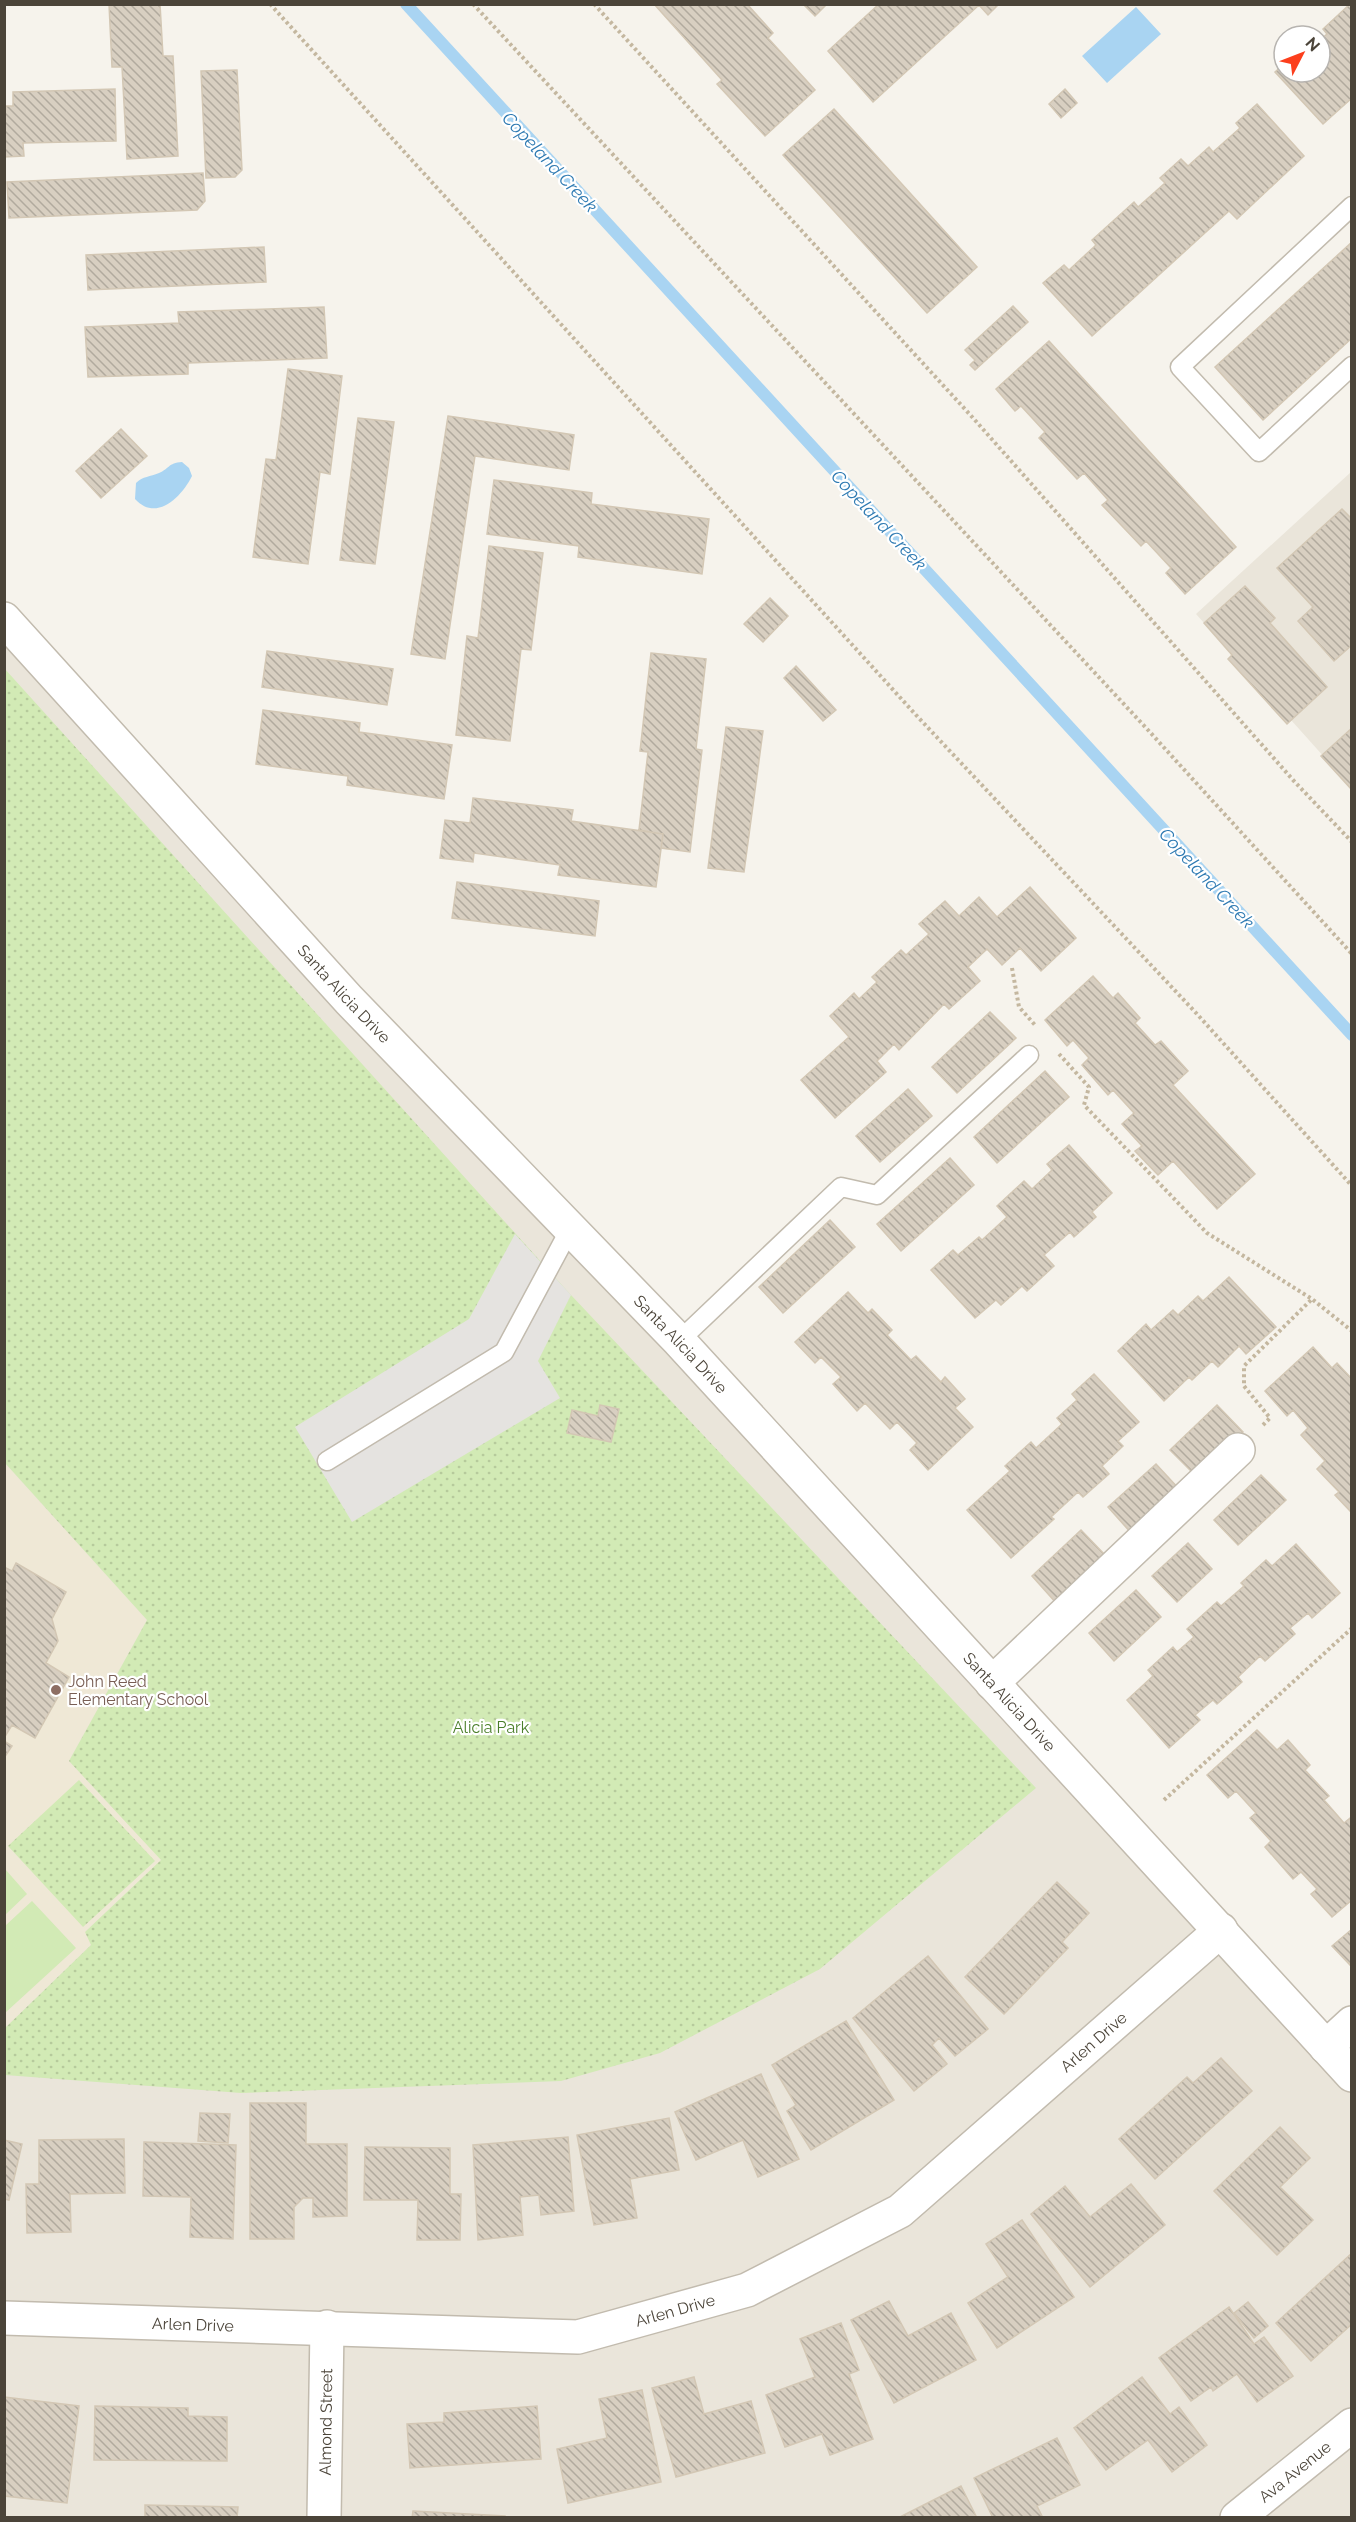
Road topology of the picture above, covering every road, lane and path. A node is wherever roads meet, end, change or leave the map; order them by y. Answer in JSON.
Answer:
{"nodes":[{"id":1,"x":270,"y":4,"type":"edge"},
{"id":2,"x":473,"y":4,"type":"edge"},
{"id":3,"x":594,"y":4,"type":"edge"},
{"id":4,"x":1352,"y":206,"type":"edge"},
{"id":5,"x":1352,"y":366,"type":"edge"},
{"id":6,"x":4,"y":619,"type":"edge"},
{"id":7,"x":1352,"y":842,"type":"edge"},
{"id":8,"x":1352,"y":954,"type":"edge"},
{"id":9,"x":1012,"y":968,"type":"dead end"},
{"id":10,"x":1038,"y":1029,"type":"dead end"},
{"id":11,"x":1052,"y":1045,"type":"dead end"},
{"id":12,"x":1029,"y":1055,"type":"dead end"},
{"id":13,"x":1352,"y":1186,"type":"edge"},
{"id":14,"x":570,"y":1229,"type":"junction"},
{"id":15,"x":1312,"y":1299,"type":"junction"},
{"id":16,"x":1352,"y":1331,"type":"edge"},
{"id":17,"x":679,"y":1341,"type":"junction"},
{"id":18,"x":1238,"y":1450,"type":"joint"},
{"id":19,"x":327,"y":1461,"type":"dead end"},
{"id":20,"x":1352,"y":1628,"type":"edge"},
{"id":21,"x":992,"y":1683,"type":"junction"},
{"id":22,"x":1164,"y":1800,"type":"dead end"},
{"id":23,"x":1221,"y":1929,"type":"junction"},
{"id":24,"x":1352,"y":2023,"type":"edge"},
{"id":25,"x":1326,"y":2047,"type":"junction"},
{"id":26,"x":1352,"y":2075,"type":"edge"},
{"id":27,"x":4,"y":2318,"type":"edge"},
{"id":28,"x":327,"y":2327,"type":"junction"},
{"id":29,"x":1352,"y":2425,"type":"edge"},
{"id":30,"x":324,"y":2517,"type":"edge"},
{"id":31,"x":1237,"y":2517,"type":"edge"}],
"edges":[{"from":1,"to":13,"type":"path"},
{"from":2,"to":8,"type":"path"},
{"from":3,"to":7,"type":"path"},
{"from":4,"to":5,"type":"lane"},
{"from":6,"to":14,"type":"street","name":"Santa Alicia Drive"},
{"from":9,"to":10,"type":"path"},
{"from":11,"to":15,"type":"path"},
{"from":12,"to":17,"type":"lane"},
{"from":14,"to":17,"type":"street","name":"Santa Alicia Drive"},
{"from":14,"to":19,"type":"lane"},
{"from":15,"to":16,"type":"path"},
{"from":15,"to":18,"type":"path"},
{"from":17,"to":21,"type":"street","name":"Santa Alicia Drive"},
{"from":18,"to":21,"type":"street"},
{"from":20,"to":22,"type":"path"},
{"from":21,"to":23,"type":"street","name":"Santa Alicia Drive"},
{"from":23,"to":25,"type":"street","name":"Santa Alicia Drive"},
{"from":23,"to":28,"type":"street","name":"Arlen Drive"},
{"from":24,"to":25,"type":"street"},
{"from":25,"to":26,"type":"street","name":"Santa Alicia Drive"},
{"from":27,"to":28,"type":"street","name":"Arlen Drive"},
{"from":28,"to":30,"type":"street","name":"Almond Street"},
{"from":29,"to":31,"type":"street","name":"Ava Avenue"}]}
